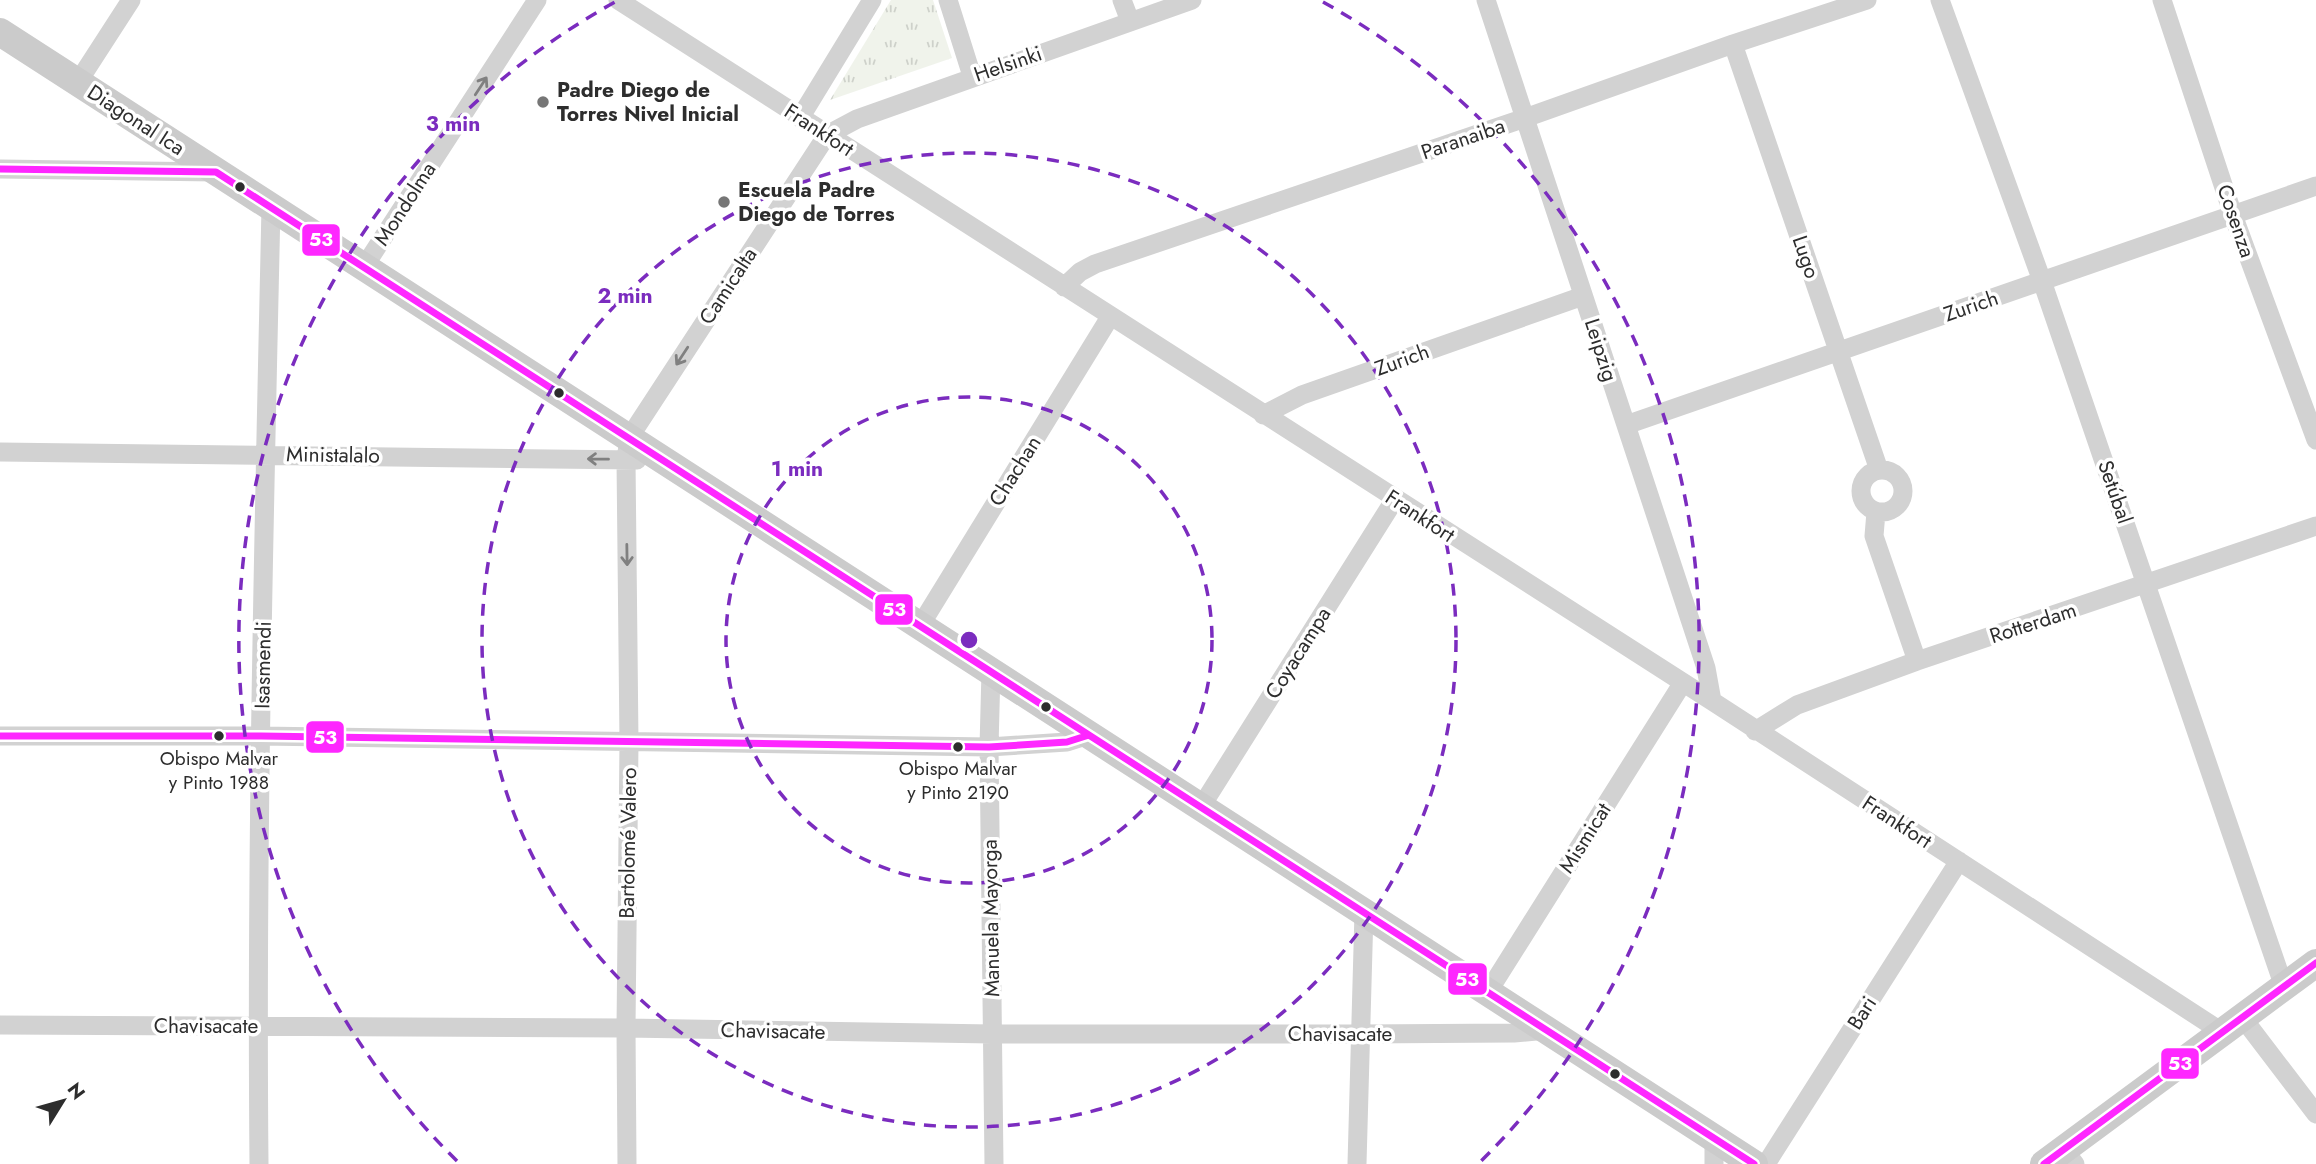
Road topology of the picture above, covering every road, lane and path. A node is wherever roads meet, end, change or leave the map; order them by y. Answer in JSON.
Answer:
{"nodes":[{"id":1,"x":131,"y":0,"type":"edge"},
{"id":2,"x":537,"y":0,"type":"edge"},
{"id":3,"x":872,"y":0,"type":"edge"},
{"id":4,"x":948,"y":0,"type":"edge"},
{"id":5,"x":1122,"y":0,"type":"edge"},
{"id":6,"x":1192,"y":0,"type":"edge"},
{"id":7,"x":1486,"y":0,"type":"edge"},
{"id":8,"x":1867,"y":0,"type":"edge"},
{"id":9,"x":1940,"y":0,"type":"edge"},
{"id":10,"x":2162,"y":0,"type":"edge"},
{"id":11,"x":624,"y":2,"type":"edge"},
{"id":12,"x":1130,"y":22,"type":"junction"},
{"id":13,"x":0,"y":32,"type":"edge"},
{"id":14,"x":1733,"y":44,"type":"junction"},
{"id":15,"x":972,"y":76,"type":"junction"},
{"id":16,"x":78,"y":82,"type":"junction"},
{"id":17,"x":800,"y":118,"type":"junction"},
{"id":18,"x":1525,"y":118,"type":"junction"},
{"id":19,"x":827,"y":135,"type":"junction"},
{"id":20,"x":0,"y":169,"type":"edge"},
{"id":21,"x":216,"y":172,"type":"junction"},
{"id":22,"x":2316,"y":186,"type":"edge"},
{"id":23,"x":271,"y":207,"type":"junction"},
{"id":24,"x":2233,"y":215,"type":"junction"},
{"id":25,"x":364,"y":267,"type":"junction"},
{"id":26,"x":2042,"y":281,"type":"junction"},
{"id":27,"x":1064,"y":287,"type":"junction"},
{"id":28,"x":1583,"y":296,"type":"junction"},
{"id":29,"x":1110,"y":317,"type":"junction"},
{"id":30,"x":1839,"y":351,"type":"junction"},
{"id":31,"x":1263,"y":415,"type":"junction"},
{"id":32,"x":1626,"y":425,"type":"junction"},
{"id":33,"x":2316,"y":440,"type":"edge"},
{"id":34,"x":627,"y":449,"type":"junction"},
{"id":35,"x":0,"y":452,"type":"edge"},
{"id":36,"x":266,"y":454,"type":"junction"},
{"id":37,"x":1879,"y":470,"type":"junction"},
{"id":38,"x":1395,"y":499,"type":"junction"},
{"id":39,"x":1876,"y":512,"type":"junction"},
{"id":40,"x":2316,"y":526,"type":"edge"},
{"id":41,"x":2147,"y":584,"type":"junction"},
{"id":42,"x":920,"y":626,"type":"junction"},
{"id":43,"x":1917,"y":662,"type":"junction"},
{"id":44,"x":991,"y":671,"type":"junction"},
{"id":45,"x":1682,"y":684,"type":"junction"},
{"id":46,"x":1712,"y":701,"type":"junction"},
{"id":47,"x":1755,"y":731,"type":"junction"},
{"id":48,"x":1089,"y":735,"type":"junction"},
{"id":49,"x":0,"y":736,"type":"edge"},
{"id":50,"x":261,"y":736,"type":"junction"},
{"id":51,"x":629,"y":742,"type":"junction"},
{"id":52,"x":989,"y":747,"type":"junction"},
{"id":53,"x":1201,"y":807,"type":"junction"},
{"id":54,"x":1959,"y":862,"type":"junction"},
{"id":55,"x":1364,"y":912,"type":"junction"},
{"id":56,"x":2316,"y":963,"type":"edge"},
{"id":57,"x":2284,"y":987,"type":"junction"},
{"id":58,"x":1488,"y":992,"type":"junction"},
{"id":59,"x":2232,"y":1024,"type":"junction"},
{"id":60,"x":0,"y":1025,"type":"edge"},
{"id":61,"x":258,"y":1027,"type":"junction"},
{"id":62,"x":626,"y":1028,"type":"junction"},
{"id":63,"x":1547,"y":1030,"type":"junction"},
{"id":64,"x":992,"y":1034,"type":"junction"},
{"id":65,"x":1360,"y":1034,"type":"junction"},
{"id":66,"x":2316,"y":1114,"type":"edge"},
{"id":67,"x":1714,"y":1151,"type":"edge"},
{"id":68,"x":2061,"y":1159,"type":"edge"},
{"id":69,"x":259,"y":1164,"type":"edge"},
{"id":70,"x":627,"y":1164,"type":"edge"},
{"id":71,"x":994,"y":1164,"type":"edge"},
{"id":72,"x":1357,"y":1164,"type":"edge"},
{"id":73,"x":1755,"y":1164,"type":"edge"},
{"id":74,"x":1766,"y":1164,"type":"edge"}],
"edges":[{"from":1,"to":16,"type":"street"},
{"from":25,"to":2,"type":"street","name":"Mondolma","one_way":true},
{"from":3,"to":17,"type":"street"},
{"from":4,"to":15,"type":"street"},
{"from":5,"to":12,"type":"street"},
{"from":6,"to":12,"type":"street","name":"Helsinki"},
{"from":7,"to":18,"type":"street","name":"Leipzig"},
{"from":8,"to":14,"type":"street","name":"Paranaiba"},
{"from":9,"to":26,"type":"street","name":"Setúbal"},
{"from":10,"to":24,"type":"street","name":"Cosenza"},
{"from":11,"to":17,"type":"street","name":"Frankfort"},
{"from":12,"to":15,"type":"street","name":"Helsinki"},
{"from":13,"to":16,"type":"main road","name":"Diagonal Ica"},
{"from":14,"to":18,"type":"street","name":"Paranaiba"},
{"from":14,"to":30,"type":"street","name":"Lugo"},
{"from":15,"to":19,"type":"street","name":"Helsinki"},
{"from":16,"to":21,"type":"main road","name":"Diagonal Ica"},
{"from":17,"to":19,"type":"street","name":"Frankfort"},
{"from":18,"to":27,"type":"street","name":"Paranaiba"},
{"from":18,"to":28,"type":"street","name":"Leipzig"},
{"from":19,"to":27,"type":"street","name":"Frankfort"},
{"from":19,"to":34,"type":"street","name":"Camicalta","one_way":true},
{"from":20,"to":21,"type":"street"},
{"from":21,"to":23,"type":"main road","name":"Diagonal Ica"},
{"from":22,"to":24,"type":"street","name":"Zurich"},
{"from":23,"to":25,"type":"main road","name":"Diagonal Ica"},
{"from":23,"to":36,"type":"street","name":"Isasmendi"},
{"from":24,"to":26,"type":"street","name":"Zurich"},
{"from":24,"to":33,"type":"street","name":"Cosenza"},
{"from":25,"to":34,"type":"main road","name":"Diagonal Ica"},
{"from":26,"to":30,"type":"street","name":"Zurich"},
{"from":26,"to":41,"type":"street","name":"Setúbal"},
{"from":27,"to":29,"type":"street","name":"Frankfort"},
{"from":28,"to":31,"type":"street","name":"Zurich"},
{"from":28,"to":32,"type":"street","name":"Leipzig"},
{"from":29,"to":31,"type":"street","name":"Frankfort"},
{"from":29,"to":42,"type":"street","name":"Chachan"},
{"from":30,"to":32,"type":"street","name":"Zurich"},
{"from":30,"to":37,"type":"street","name":"Lugo"},
{"from":31,"to":38,"type":"street","name":"Frankfort"},
{"from":32,"to":46,"type":"street","name":"Leipzig"},
{"from":34,"to":36,"type":"street","name":"Ministalalo","one_way":true},
{"from":34,"to":42,"type":"main road","name":"Diagonal Ica"},
{"from":34,"to":51,"type":"street","name":"Bartolomé Valero","one_way":true},
{"from":35,"to":36,"type":"street","name":"Ministalalo"},
{"from":36,"to":50,"type":"street","name":"Isasmendi"},
{"from":37,"to":39,"type":"street"},
{"from":37,"to":39,"type":"street"},
{"from":38,"to":45,"type":"street","name":"Frankfort"},
{"from":38,"to":53,"type":"street","name":"Coyacampa"},
{"from":39,"to":43,"type":"street"},
{"from":40,"to":41,"type":"street","name":"Rotterdam"},
{"from":41,"to":43,"type":"street","name":"Rotterdam"},
{"from":41,"to":57,"type":"street","name":"Setúbal"},
{"from":42,"to":44,"type":"main road","name":"Diagonal Ica"},
{"from":43,"to":47,"type":"street","name":"Rotterdam"},
{"from":44,"to":48,"type":"main road","name":"Diagonal Ica"},
{"from":44,"to":52,"type":"street","name":"Manuela Mayorga"},
{"from":45,"to":46,"type":"street","name":"Frankfort"},
{"from":45,"to":58,"type":"street","name":"Mismicat"},
{"from":46,"to":47,"type":"street","name":"Frankfort"},
{"from":47,"to":54,"type":"street","name":"Frankfort"},
{"from":48,"to":52,"type":"street"},
{"from":48,"to":53,"type":"main road","name":"Diagonal Ica"},
{"from":49,"to":50,"type":"street"},
{"from":50,"to":51,"type":"street"},
{"from":50,"to":61,"type":"street","name":"Isasmendi"},
{"from":51,"to":52,"type":"street"},
{"from":51,"to":62,"type":"street","name":"Bartolomé Valero"},
{"from":52,"to":64,"type":"street","name":"Manuela Mayorga"},
{"from":53,"to":55,"type":"main road","name":"Diagonal Ica"},
{"from":54,"to":59,"type":"street","name":"Frankfort"},
{"from":54,"to":74,"type":"street","name":"Bari"},
{"from":55,"to":58,"type":"main road","name":"Diagonal Ica"},
{"from":55,"to":65,"type":"street"},
{"from":56,"to":57,"type":"main road"},
{"from":57,"to":59,"type":"main road"},
{"from":58,"to":63,"type":"main road","name":"Diagonal Ica"},
{"from":59,"to":66,"type":"street"},
{"from":59,"to":68,"type":"main road"},
{"from":60,"to":61,"type":"street","name":"Chavisacate"},
{"from":61,"to":62,"type":"street","name":"Chavisacate"},
{"from":61,"to":69,"type":"street","name":"Isasmendi"},
{"from":62,"to":64,"type":"street","name":"Chavisacate"},
{"from":62,"to":70,"type":"street","name":"Bartolomé Valero"},
{"from":63,"to":65,"type":"street","name":"Chavisacate"},
{"from":63,"to":67,"type":"main road","name":"Diagonal Ica"},
{"from":64,"to":65,"type":"street","name":"Chavisacate"},
{"from":64,"to":71,"type":"street","name":"Manuela Mayorga"},
{"from":65,"to":72,"type":"street"},
{"from":67,"to":73,"type":"main road","name":"Diagonal Ica"}]}
